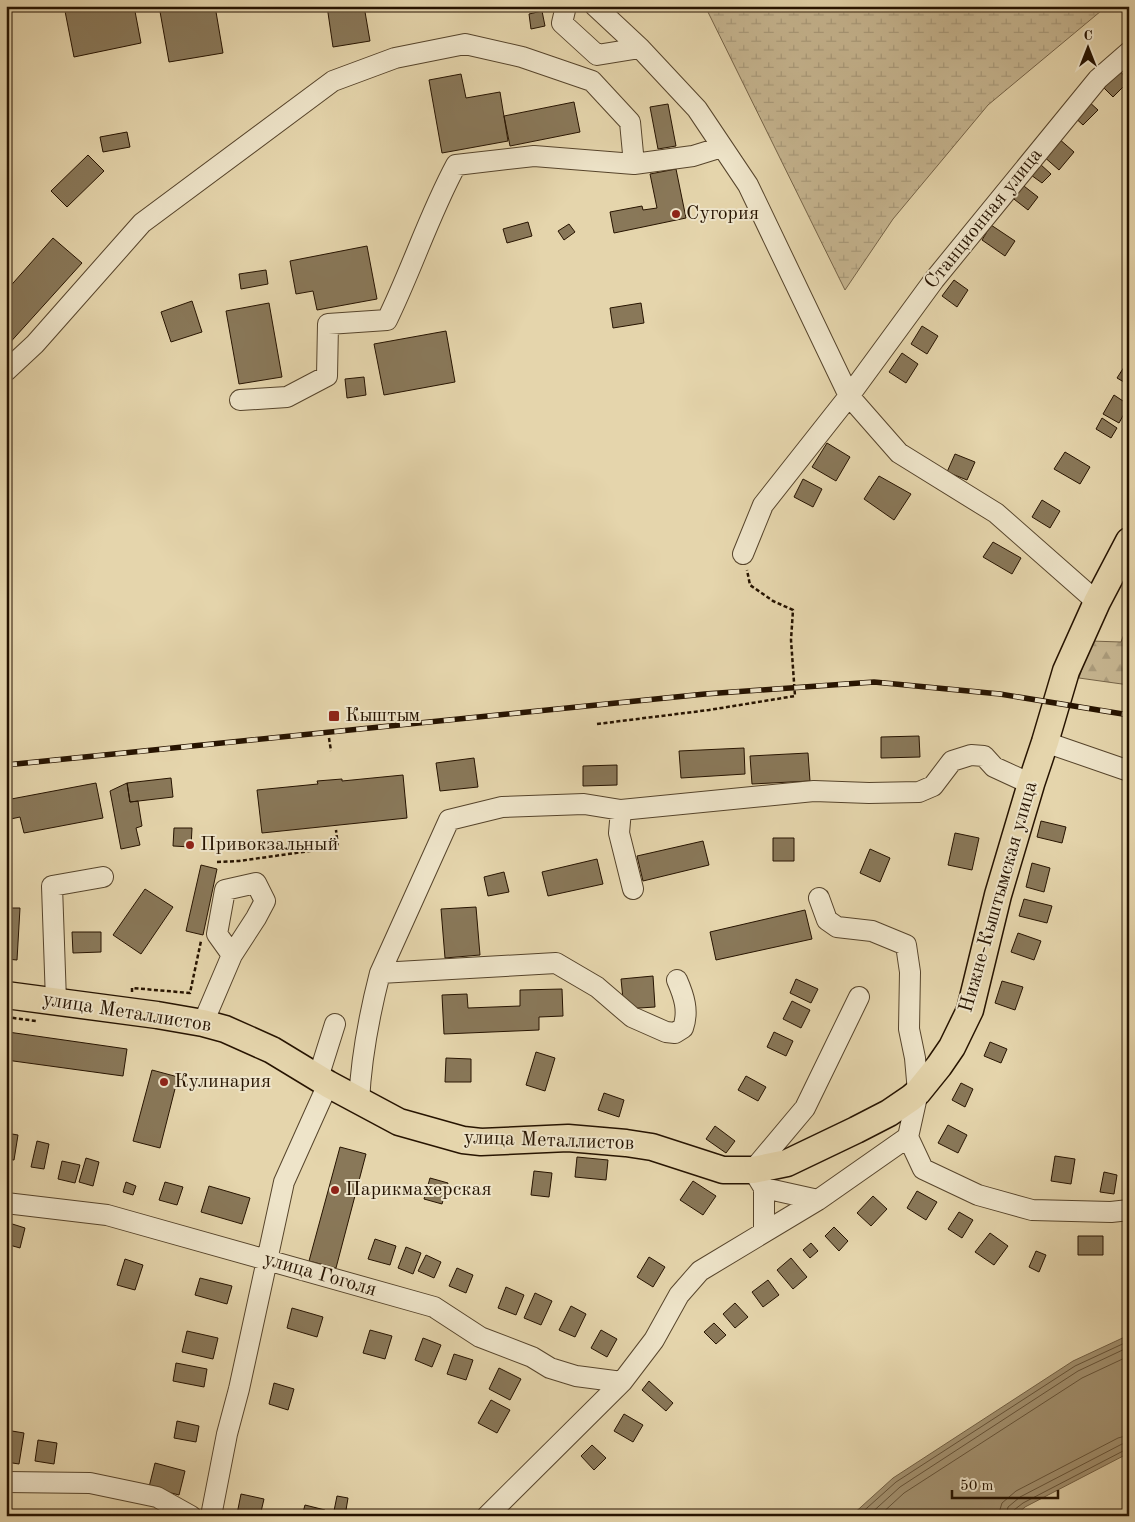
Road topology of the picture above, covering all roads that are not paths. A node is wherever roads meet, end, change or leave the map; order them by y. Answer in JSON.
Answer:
{"nodes":[{"id":1,"x":566,"y":6,"type":"edge"},
{"id":2,"x":595,"y":6,"type":"edge"},
{"id":3,"x":640,"y":48,"type":"junction"},
{"id":4,"x":1129,"y":52,"type":"edge"},
{"id":5,"x":722,"y":147,"type":"junction"},
{"id":6,"x":634,"y":164,"type":"junction"},
{"id":7,"x":6,"y":371,"type":"edge"},
{"id":8,"x":849,"y":396,"type":"junction"},
{"id":9,"x":240,"y":400,"type":"dead end"},
{"id":10,"x":1129,"y":541,"type":"edge"},
{"id":11,"x":743,"y":554,"type":"road end"},
{"id":12,"x":1097,"y":602,"type":"junction"},
{"id":13,"x":1046,"y":742,"type":"junction"},
{"id":14,"x":1129,"y":770,"type":"edge"},
{"id":15,"x":1031,"y":784,"type":"junction"},
{"id":16,"x":620,"y":810,"type":"junction"},
{"id":17,"x":103,"y":877,"type":"dead end"},
{"id":18,"x":633,"y":889,"type":"dead end"},
{"id":19,"x":819,"y":898,"type":"dead end"},
{"id":20,"x":232,"y":955,"type":"dead end"},
{"id":21,"x":380,"y":973,"type":"junction"},
{"id":22,"x":677,"y":980,"type":"dead end"},
{"id":23,"x":6,"y":995,"type":"edge"},
{"id":24,"x":859,"y":997,"type":"dead end"},
{"id":25,"x":56,"y":1002,"type":"junction"},
{"id":26,"x":204,"y":1023,"type":"junction"},
{"id":27,"x":335,"y":1024,"type":"dead end"},
{"id":28,"x":323,"y":1081,"type":"junction"},
{"id":29,"x":918,"y":1092,"type":"junction"},
{"id":30,"x":359,"y":1102,"type":"junction"},
{"id":31,"x":908,"y":1137,"type":"junction"},
{"id":32,"x":759,"y":1179,"type":"junction"},
{"id":33,"x":818,"y":1200,"type":"junction"},
{"id":34,"x":6,"y":1203,"type":"edge"},
{"id":35,"x":1129,"y":1210,"type":"edge"},
{"id":36,"x":764,"y":1232,"type":"junction"},
{"id":37,"x":268,"y":1260,"type":"junction"},
{"id":38,"x":622,"y":1382,"type":"junction"},
{"id":39,"x":6,"y":1482,"type":"edge"},
{"id":40,"x":191,"y":1516,"type":"edge"},
{"id":41,"x":211,"y":1516,"type":"edge"},
{"id":42,"x":487,"y":1516,"type":"edge"}],
"edges":[{"from":1,"to":3,"type":"street"},
{"from":2,"to":3,"type":"street"},
{"from":3,"to":5,"type":"street"},
{"from":4,"to":8,"type":"street","name":"Станционная улица"},
{"from":5,"to":6,"type":"street"},
{"from":5,"to":8,"type":"street"},
{"from":6,"to":7,"type":"street"},
{"from":6,"to":9,"type":"street"},
{"from":8,"to":11,"type":"street","name":"Станционная улица"},
{"from":8,"to":12,"type":"street"},
{"from":10,"to":12,"type":"main road","name":"Нижне-Кыштымская улица"},
{"from":12,"to":13,"type":"main road","name":"Нижне-Кыштымская улица"},
{"from":13,"to":14,"type":"street"},
{"from":13,"to":15,"type":"main road","name":"Нижне-Кыштымская улица"},
{"from":15,"to":16,"type":"street"},
{"from":15,"to":29,"type":"main road","name":"Нижне-Кыштымская улица"},
{"from":16,"to":18,"type":"street"},
{"from":16,"to":21,"type":"street"},
{"from":17,"to":25,"type":"street"},
{"from":19,"to":29,"type":"street"},
{"from":20,"to":26,"type":"street"},
{"from":21,"to":22,"type":"street"},
{"from":21,"to":30,"type":"street"},
{"from":23,"to":25,"type":"main road","name":"улица Металлистов"},
{"from":24,"to":32,"type":"street"},
{"from":25,"to":26,"type":"main road","name":"улица Металлистов"},
{"from":26,"to":28,"type":"main road","name":"улица Металлистов"},
{"from":27,"to":28,"type":"street"},
{"from":28,"to":30,"type":"main road","name":"улица Металлистов"},
{"from":28,"to":37,"type":"street"},
{"from":29,"to":31,"type":"street","name":"Нижне-Кыштымская улица"},
{"from":29,"to":32,"type":"main road","name":"улица Металлистов"},
{"from":30,"to":32,"type":"main road","name":"улица Металлистов"},
{"from":31,"to":33,"type":"street"},
{"from":31,"to":35,"type":"street"},
{"from":32,"to":33,"type":"street"},
{"from":32,"to":36,"type":"street"},
{"from":33,"to":36,"type":"street"},
{"from":34,"to":37,"type":"street","name":"улица Гоголя"},
{"from":36,"to":38,"type":"street"},
{"from":37,"to":38,"type":"street","name":"улица Гоголя"},
{"from":37,"to":41,"type":"street"},
{"from":38,"to":42,"type":"street"},
{"from":39,"to":40,"type":"street"}]}
